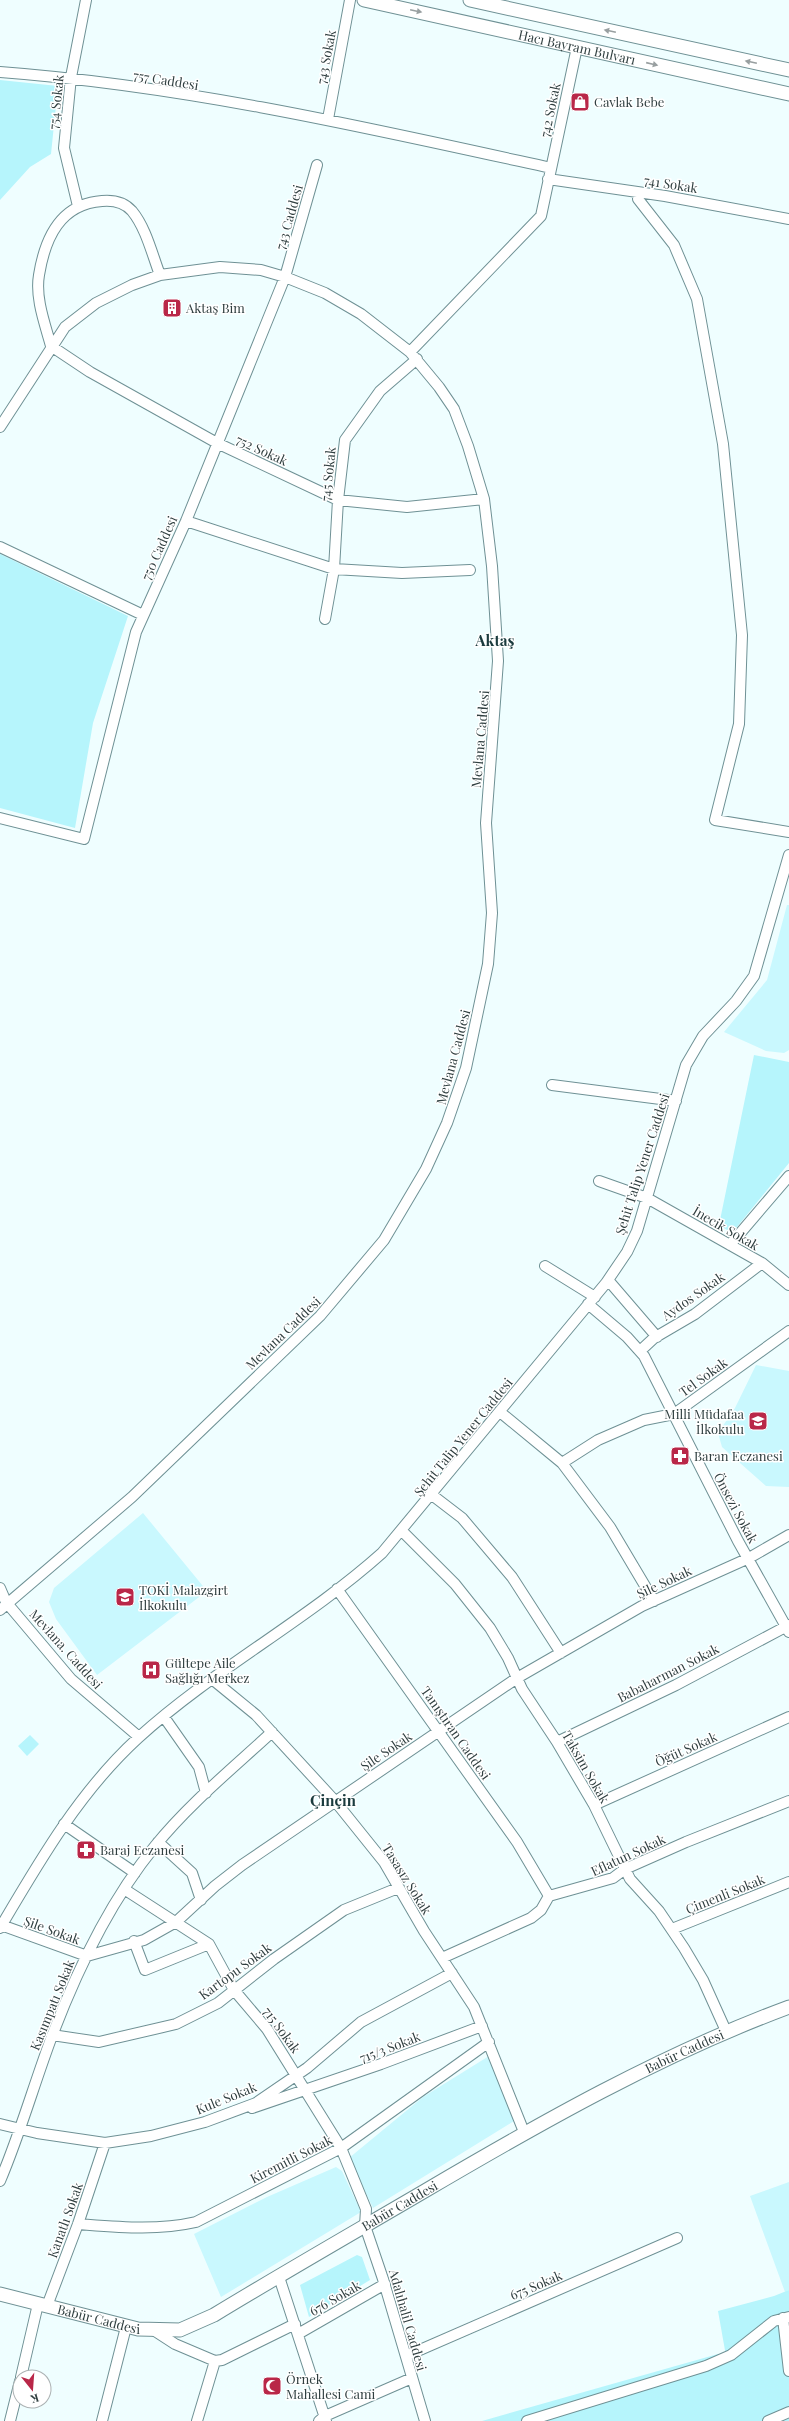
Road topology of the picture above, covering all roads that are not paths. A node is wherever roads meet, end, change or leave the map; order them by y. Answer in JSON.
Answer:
{"nodes":[{"id":1,"x":86,"y":0,"type":"edge"},
{"id":2,"x":350,"y":0,"type":"edge"},
{"id":3,"x":364,"y":0,"type":"edge"},
{"id":4,"x":470,"y":0,"type":"edge"},
{"id":5,"x":489,"y":2,"type":"edge"},
{"id":6,"x":577,"y":47,"type":"junction"},
{"id":7,"x":789,"y":70,"type":"edge"},
{"id":8,"x":0,"y":72,"type":"edge"},
{"id":9,"x":71,"y":77,"type":"junction"},
{"id":10,"x":789,"y":94,"type":"edge"},
{"id":11,"x":328,"y":119,"type":"junction"},
{"id":12,"x":317,"y":165,"type":"dead end"},
{"id":13,"x":551,"y":168,"type":"junction"},
{"id":14,"x":548,"y":179,"type":"junction"},
{"id":15,"x":638,"y":199,"type":"dead end"},
{"id":16,"x":78,"y":206,"type":"junction"},
{"id":17,"x":789,"y":218,"type":"edge"},
{"id":18,"x":160,"y":275,"type":"junction"},
{"id":19,"x":285,"y":277,"type":"junction"},
{"id":20,"x":51,"y":346,"type":"junction"},
{"id":21,"x":414,"y":355,"type":"junction"},
{"id":22,"x":0,"y":427,"type":"edge"},
{"id":23,"x":217,"y":444,"type":"junction"},
{"id":24,"x":484,"y":499,"type":"junction"},
{"id":25,"x":338,"y":500,"type":"junction"},
{"id":26,"x":186,"y":521,"type":"junction"},
{"id":27,"x":0,"y":547,"type":"edge"},
{"id":28,"x":334,"y":569,"type":"junction"},
{"id":29,"x":470,"y":570,"type":"dead end"},
{"id":30,"x":143,"y":616,"type":"junction"},
{"id":31,"x":325,"y":619,"type":"dead end"},
{"id":32,"x":0,"y":818,"type":"edge"},
{"id":33,"x":789,"y":832,"type":"edge"},
{"id":34,"x":789,"y":855,"type":"edge"},
{"id":35,"x":552,"y":1085,"type":"dead end"},
{"id":36,"x":676,"y":1101,"type":"junction"},
{"id":37,"x":789,"y":1176,"type":"edge"},
{"id":38,"x":599,"y":1181,"type":"dead end"},
{"id":39,"x":647,"y":1198,"type":"junction"},
{"id":40,"x":730,"y":1245,"type":"junction"},
{"id":41,"x":762,"y":1263,"type":"junction"},
{"id":42,"x":545,"y":1266,"type":"dead end"},
{"id":43,"x":608,"y":1280,"type":"junction"},
{"id":44,"x":789,"y":1285,"type":"edge"},
{"id":45,"x":591,"y":1300,"type":"junction"},
{"id":46,"x":789,"y":1331,"type":"edge"},
{"id":47,"x":657,"y":1336,"type":"junction"},
{"id":48,"x":640,"y":1351,"type":"junction"},
{"id":49,"x":500,"y":1412,"type":"junction"},
{"id":50,"x":674,"y":1414,"type":"junction"},
{"id":51,"x":562,"y":1463,"type":"junction"},
{"id":52,"x":432,"y":1495,"type":"junction"},
{"id":53,"x":402,"y":1531,"type":"junction"},
{"id":54,"x":789,"y":1536,"type":"edge"},
{"id":55,"x":749,"y":1558,"type":"junction"},
{"id":56,"x":0,"y":1588,"type":"edge"},
{"id":57,"x":337,"y":1589,"type":"junction"},
{"id":58,"x":654,"y":1601,"type":"junction"},
{"id":59,"x":3,"y":1606,"type":"edge"},
{"id":60,"x":788,"y":1628,"type":"edge"},
{"id":61,"x":561,"y":1653,"type":"junction"},
{"id":62,"x":516,"y":1678,"type":"junction"},
{"id":63,"x":212,"y":1679,"type":"junction"},
{"id":64,"x":789,"y":1716,"type":"edge"},
{"id":65,"x":164,"y":1717,"type":"junction"},
{"id":66,"x":438,"y":1731,"type":"junction"},
{"id":67,"x":272,"y":1732,"type":"junction"},
{"id":68,"x":139,"y":1737,"type":"junction"},
{"id":69,"x":557,"y":1742,"type":"junction"},
{"id":70,"x":206,"y":1793,"type":"junction"},
{"id":71,"x":335,"y":1801,"type":"junction"},
{"id":72,"x":789,"y":1801,"type":"edge"},
{"id":73,"x":594,"y":1805,"type":"junction"},
{"id":74,"x":64,"y":1824,"type":"junction"},
{"id":75,"x":158,"y":1842,"type":"junction"},
{"id":76,"x":625,"y":1869,"type":"junction"},
{"id":77,"x":135,"y":1873,"type":"junction"},
{"id":78,"x":789,"y":1882,"type":"edge"},
{"id":79,"x":398,"y":1888,"type":"junction"},
{"id":80,"x":124,"y":1889,"type":"junction"},
{"id":81,"x":548,"y":1896,"type":"junction"},
{"id":82,"x":201,"y":1900,"type":"junction"},
{"id":83,"x":176,"y":1922,"type":"junction"},
{"id":84,"x":1,"y":1926,"type":"edge"},
{"id":85,"x":672,"y":1929,"type":"junction"},
{"id":86,"x":134,"y":1941,"type":"junction"},
{"id":87,"x":209,"y":1944,"type":"junction"},
{"id":88,"x":87,"y":1956,"type":"junction"},
{"id":89,"x":442,"y":1958,"type":"junction"},
{"id":90,"x":452,"y":1973,"type":"junction"},
{"id":91,"x":234,"y":1990,"type":"junction"},
{"id":92,"x":789,"y":2007,"type":"edge"},
{"id":93,"x":482,"y":2026,"type":"junction"},
{"id":94,"x":726,"y":2031,"type":"junction"},
{"id":95,"x":52,"y":2035,"type":"junction"},
{"id":96,"x":489,"y":2042,"type":"junction"},
{"id":97,"x":297,"y":2075,"type":"junction"},
{"id":98,"x":306,"y":2091,"type":"junction"},
{"id":99,"x":236,"y":2110,"type":"junction"},
{"id":100,"x":0,"y":2124,"type":"edge"},
{"id":101,"x":19,"y":2130,"type":"junction"},
{"id":102,"x":524,"y":2132,"type":"junction"},
{"id":103,"x":105,"y":2142,"type":"junction"},
{"id":104,"x":341,"y":2148,"type":"junction"},
{"id":105,"x":0,"y":2181,"type":"edge"},
{"id":106,"x":78,"y":2224,"type":"junction"},
{"id":107,"x":365,"y":2226,"type":"junction"},
{"id":108,"x":677,"y":2238,"type":"dead end"},
{"id":109,"x":279,"y":2277,"type":"junction"},
{"id":110,"x":385,"y":2284,"type":"junction"},
{"id":111,"x":0,"y":2294,"type":"edge"},
{"id":112,"x":42,"y":2305,"type":"junction"},
{"id":113,"x":786,"y":2318,"type":"edge"},
{"id":114,"x":126,"y":2326,"type":"junction"},
{"id":115,"x":296,"y":2329,"type":"junction"},
{"id":116,"x":156,"y":2331,"type":"junction"},
{"id":117,"x":406,"y":2356,"type":"junction"},
{"id":118,"x":215,"y":2361,"type":"junction"},
{"id":119,"x":23,"y":2369,"type":"edge"},
{"id":120,"x":789,"y":2371,"type":"edge"},
{"id":121,"x":412,"y":2378,"type":"junction"},
{"id":122,"x":13,"y":2409,"type":"edge"},
{"id":123,"x":789,"y":2412,"type":"edge"},
{"id":124,"x":323,"y":2419,"type":"edge"},
{"id":125,"x":10,"y":2421,"type":"edge"},
{"id":126,"x":102,"y":2421,"type":"edge"},
{"id":127,"x":197,"y":2421,"type":"edge"},
{"id":128,"x":425,"y":2421,"type":"edge"},
{"id":129,"x":527,"y":2421,"type":"edge"},
{"id":130,"x":768,"y":2421,"type":"edge"}],
"edges":[{"from":1,"to":9,"type":"street","name":"754 Sokak"},
{"from":2,"to":11,"type":"street","name":"743 Sokak"},
{"from":3,"to":6,"type":"main road","name":"Hacı Bayram Bulvarı","one_way":true},
{"from":4,"to":5,"type":"main road","name":"Hacı Bayram Bulvarı"},
{"from":7,"to":5,"type":"main road","name":"Hacı Bayram Bulvarı","one_way":true},
{"from":6,"to":10,"type":"main road","name":"Hacı Bayram Bulvarı","one_way":true},
{"from":6,"to":13,"type":"street","name":"742 Sokak"},
{"from":8,"to":9,"type":"street","name":"757 Caddesi"},
{"from":9,"to":11,"type":"street","name":"757 Caddesi"},
{"from":9,"to":16,"type":"street","name":"754 Sokak"},
{"from":11,"to":13,"type":"street","name":"757 Caddesi"},
{"from":12,"to":19,"type":"street","name":"743 Caddesi"},
{"from":13,"to":14,"type":"street","name":"742 Sokak"},
{"from":14,"to":17,"type":"street","name":"741 Sokak"},
{"from":14,"to":21,"type":"street","name":"745 Sokak"},
{"from":15,"to":33,"type":"street"},
{"from":16,"to":18,"type":"street"},
{"from":16,"to":20,"type":"street"},
{"from":18,"to":19,"type":"street"},
{"from":18,"to":20,"type":"street"},
{"from":19,"to":21,"type":"street"},
{"from":19,"to":23,"type":"street","name":"750 Caddesi"},
{"from":20,"to":22,"type":"street"},
{"from":20,"to":23,"type":"street","name":"752 Sokak"},
{"from":21,"to":24,"type":"street","name":"Mevlana Caddesi"},
{"from":21,"to":25,"type":"street","name":"745 Sokak"},
{"from":23,"to":25,"type":"street","name":"752 Sokak"},
{"from":23,"to":26,"type":"street","name":"750 Caddesi"},
{"from":24,"to":25,"type":"street","name":"752 Sokak"},
{"from":24,"to":59,"type":"street","name":"Mevlana Caddesi"},
{"from":25,"to":28,"type":"street","name":"745 Sokak"},
{"from":26,"to":28,"type":"street"},
{"from":26,"to":30,"type":"street","name":"750 Caddesi"},
{"from":27,"to":30,"type":"street"},
{"from":28,"to":29,"type":"street"},
{"from":28,"to":31,"type":"street","name":"745 Sokak"},
{"from":30,"to":32,"type":"street","name":"750 Caddesi"},
{"from":34,"to":36,"type":"street","name":"Şehit Talip Yener Caddesi"},
{"from":35,"to":36,"type":"street"},
{"from":36,"to":39,"type":"street","name":"Şehit Talip Yener Caddesi"},
{"from":37,"to":40,"type":"street"},
{"from":38,"to":39,"type":"street","name":"İnecik Sokak"},
{"from":39,"to":40,"type":"street","name":"İnecik Sokak"},
{"from":39,"to":43,"type":"street","name":"Şehit Talip Yener Caddesi"},
{"from":40,"to":41,"type":"street","name":"İnecik Sokak"},
{"from":41,"to":44,"type":"street","name":"İnecik Sokak"},
{"from":41,"to":47,"type":"street","name":"Aydos Sokak"},
{"from":42,"to":45,"type":"street","name":"Önsezi Sokak"},
{"from":43,"to":45,"type":"street","name":"Şehit Talip Yener Caddesi"},
{"from":43,"to":47,"type":"street"},
{"from":45,"to":48,"type":"street","name":"Önsezi Sokak"},
{"from":45,"to":49,"type":"street","name":"Şehit Talip Yener Caddesi"},
{"from":46,"to":50,"type":"street","name":"Tel Sokak"},
{"from":47,"to":48,"type":"street","name":"Aydos Sokak"},
{"from":48,"to":50,"type":"street","name":"Önsezi Sokak"},
{"from":49,"to":51,"type":"street"},
{"from":49,"to":52,"type":"street","name":"Şehit Talip Yener Caddesi"},
{"from":50,"to":51,"type":"street","name":"Tel Sokak"},
{"from":50,"to":55,"type":"street","name":"Önsezi Sokak"},
{"from":51,"to":58,"type":"street"},
{"from":52,"to":53,"type":"street","name":"Şehit Talip Yener Caddesi"},
{"from":52,"to":61,"type":"street"},
{"from":53,"to":57,"type":"street","name":"Şehit Talip Yener Caddesi"},
{"from":53,"to":62,"type":"street","name":"Taksim Sokak"},
{"from":54,"to":55,"type":"street","name":"Şile Sokak"},
{"from":55,"to":58,"type":"street","name":"Şile Sokak"},
{"from":55,"to":60,"type":"street","name":"Önsezi Sokak"},
{"from":56,"to":59,"type":"street","name":"Mevlana. Caddesi"},
{"from":57,"to":63,"type":"street","name":"Şehit Talip Yener Caddesi"},
{"from":57,"to":66,"type":"street","name":"Tanıştıran Caddesi"},
{"from":58,"to":61,"type":"street","name":"Şile Sokak"},
{"from":59,"to":68,"type":"street","name":"Mevlana. Caddesi"},
{"from":60,"to":69,"type":"street","name":"Babaharman Sokak"},
{"from":61,"to":62,"type":"street","name":"Şile Sokak"},
{"from":62,"to":66,"type":"street","name":"Şile Sokak"},
{"from":62,"to":69,"type":"street","name":"Taksim Sokak"},
{"from":63,"to":65,"type":"street","name":"Şehit Talip Yener Caddesi"},
{"from":63,"to":67,"type":"street","name":"Tasasız Sokak"},
{"from":64,"to":73,"type":"street","name":"Öğüt Sokak"},
{"from":65,"to":68,"type":"street","name":"Şehit Talip Yener Caddesi"},
{"from":65,"to":70,"type":"street"},
{"from":66,"to":71,"type":"street","name":"Şile Sokak"},
{"from":66,"to":81,"type":"street","name":"Tanıştıran Caddesi"},
{"from":67,"to":70,"type":"street","name":"Kasımpatı Sokak"},
{"from":67,"to":71,"type":"street","name":"Tasasız Sokak"},
{"from":68,"to":74,"type":"street","name":"Şehit Talip Yener Caddesi"},
{"from":69,"to":73,"type":"street","name":"Taksim Sokak"},
{"from":70,"to":75,"type":"street","name":"Kasımpatı Sokak"},
{"from":71,"to":79,"type":"street","name":"Tasasız Sokak"},
{"from":71,"to":82,"type":"street","name":"Şile Sokak"},
{"from":72,"to":76,"type":"street","name":"Eflatun Sokak"},
{"from":73,"to":76,"type":"street","name":"Taksim Sokak"},
{"from":74,"to":77,"type":"street"},
{"from":74,"to":84,"type":"street","name":"Şehit Talip Yener Caddesi"},
{"from":75,"to":77,"type":"street","name":"Kasımpatı Sokak"},
{"from":75,"to":82,"type":"street"},
{"from":76,"to":81,"type":"street","name":"Eflatun Sokak"},
{"from":76,"to":85,"type":"street","name":"Taksim Sokak"},
{"from":77,"to":80,"type":"street","name":"Kasımpatı Sokak"},
{"from":78,"to":85,"type":"street","name":"Çimenli Sokak"},
{"from":79,"to":89,"type":"street","name":"Tasasız Sokak"},
{"from":79,"to":91,"type":"street","name":"Kartopu Sokak"},
{"from":80,"to":83,"type":"street","name":"715 Sokak"},
{"from":80,"to":88,"type":"street","name":"Kasımpatı Sokak"},
{"from":81,"to":89,"type":"street"},
{"from":82,"to":83,"type":"street","name":"Şile Sokak"},
{"from":83,"to":86,"type":"street","name":"Şile Sokak"},
{"from":83,"to":87,"type":"street","name":"715 Sokak"},
{"from":84,"to":88,"type":"street","name":"Şile Sokak"},
{"from":85,"to":94,"type":"street","name":"Taksim Sokak"},
{"from":86,"to":87,"type":"street"},
{"from":86,"to":88,"type":"street","name":"Şile Sokak"},
{"from":87,"to":91,"type":"street","name":"715 Sokak"},
{"from":88,"to":95,"type":"street","name":"Kasımpatı Sokak"},
{"from":89,"to":90,"type":"street","name":"Tasasız Sokak"},
{"from":90,"to":93,"type":"street","name":"Tasasız Sokak"},
{"from":90,"to":97,"type":"street","name":"Kule Sokak"},
{"from":91,"to":95,"type":"street","name":"Kartopu Sokak"},
{"from":91,"to":97,"type":"street","name":"715 Sokak"},
{"from":92,"to":94,"type":"main road","name":"Babür Caddesi"},
{"from":93,"to":96,"type":"street","name":"Tasasız Sokak"},
{"from":93,"to":98,"type":"street","name":"715/3 Sokak"},
{"from":94,"to":102,"type":"main road","name":"Babür Caddesi"},
{"from":95,"to":101,"type":"street","name":"Kasımpatı Sokak"},
{"from":96,"to":102,"type":"street","name":"Tasasız Sokak"},
{"from":96,"to":104,"type":"street","name":"Kiremitli Sokak"},
{"from":97,"to":98,"type":"street","name":"715 Sokak"},
{"from":97,"to":99,"type":"street","name":"Kule Sokak"},
{"from":98,"to":99,"type":"street","name":"715/3 Sokak"},
{"from":98,"to":104,"type":"street","name":"715 Sokak"},
{"from":99,"to":103,"type":"street","name":"Kule Sokak"},
{"from":100,"to":101,"type":"street","name":"Kule Sokak"},
{"from":101,"to":103,"type":"street","name":"Kule Sokak"},
{"from":101,"to":105,"type":"street","name":"Kasımpatı Sokak"},
{"from":102,"to":107,"type":"main road","name":"Babür Caddesi"},
{"from":103,"to":106,"type":"street","name":"Kanatlı Sokak"},
{"from":104,"to":106,"type":"street","name":"Kiremitli Sokak"},
{"from":104,"to":107,"type":"street","name":"715 Sokak"},
{"from":106,"to":112,"type":"street","name":"Kanatlı Sokak"},
{"from":107,"to":109,"type":"main road","name":"Babür Caddesi"},
{"from":107,"to":110,"type":"street","name":"Adalıhalil Caddesi"},
{"from":108,"to":117,"type":"street","name":"675 Sokak"},
{"from":109,"to":115,"type":"street"},
{"from":109,"to":116,"type":"main road","name":"Babür Caddesi"},
{"from":110,"to":115,"type":"street","name":"676 Sokak"},
{"from":110,"to":117,"type":"street","name":"Adalıhalil Caddesi"},
{"from":111,"to":112,"type":"main road","name":"Babür Caddesi"},
{"from":112,"to":114,"type":"main road","name":"Babür Caddesi"},
{"from":112,"to":119,"type":"street","name":"Kanatlı Sokak"},
{"from":113,"to":120,"type":"street"},
{"from":113,"to":129,"type":"street"},
{"from":114,"to":116,"type":"main road","name":"Babür Caddesi"},
{"from":114,"to":126,"type":"street"},
{"from":115,"to":118,"type":"street","name":"676 Sokak"},
{"from":115,"to":124,"type":"street"},
{"from":116,"to":118,"type":"street"},
{"from":117,"to":121,"type":"street","name":"Adalıhalil Caddesi"},
{"from":118,"to":127,"type":"street"},
{"from":121,"to":124,"type":"street"},
{"from":121,"to":128,"type":"street","name":"Adalıhalil Caddesi"},
{"from":122,"to":125,"type":"street"},
{"from":123,"to":130,"type":"street"}]}
